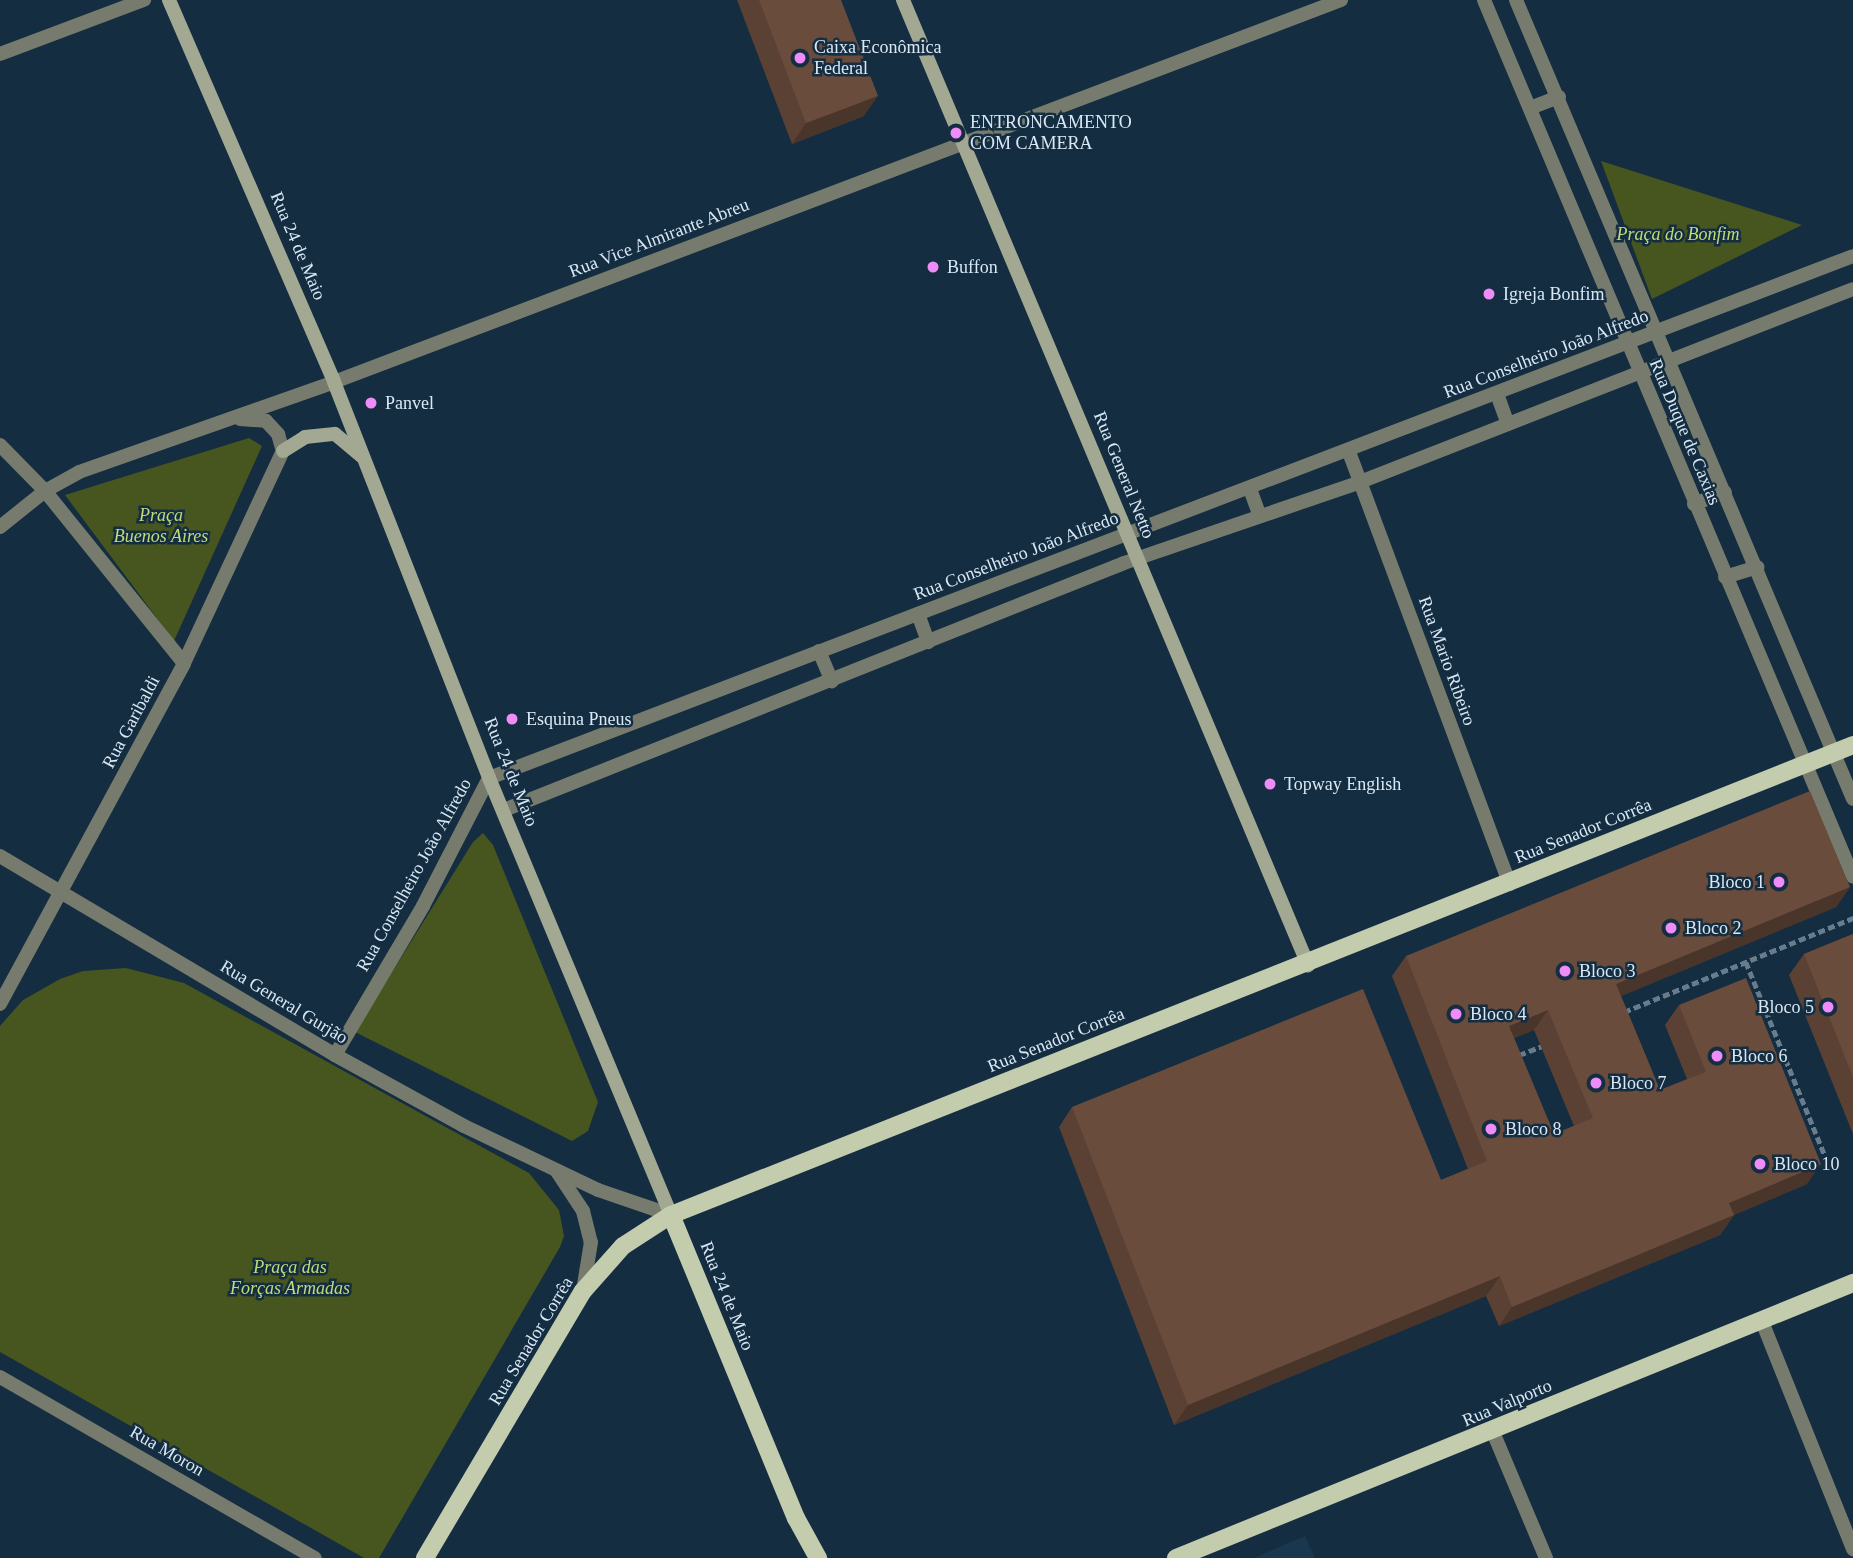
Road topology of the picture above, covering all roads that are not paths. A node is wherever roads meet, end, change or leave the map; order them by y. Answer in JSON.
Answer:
{"nodes":[{"id":1,"x":144,"y":0,"type":"edge"},
{"id":2,"x":169,"y":0,"type":"edge"},
{"id":3,"x":903,"y":0,"type":"edge"},
{"id":4,"x":1341,"y":0,"type":"edge"},
{"id":5,"x":1484,"y":0,"type":"edge"},
{"id":6,"x":1516,"y":0,"type":"edge"},
{"id":7,"x":0,"y":54,"type":"edge"},
{"id":8,"x":1559,"y":97,"type":"junction"},
{"id":9,"x":1530,"y":108,"type":"junction"},
{"id":10,"x":965,"y":143,"type":"junction"},
{"id":11,"x":1853,"y":256,"type":"edge"},
{"id":12,"x":1853,"y":289,"type":"edge"},
{"id":13,"x":1659,"y":330,"type":"junction"},
{"id":14,"x":1628,"y":342,"type":"junction"},
{"id":15,"x":1670,"y":360,"type":"junction"},
{"id":16,"x":1639,"y":373,"type":"junction"},
{"id":17,"x":334,"y":382,"type":"junction"},
{"id":18,"x":1497,"y":394,"type":"junction"},
{"id":19,"x":224,"y":421,"type":"junction"},
{"id":20,"x":1508,"y":424,"type":"junction"},
{"id":21,"x":0,"y":445,"type":"edge"},
{"id":22,"x":283,"y":451,"type":"junction"},
{"id":23,"x":1349,"y":452,"type":"junction"},
{"id":24,"x":364,"y":457,"type":"junction"},
{"id":25,"x":1360,"y":482,"type":"junction"},
{"id":26,"x":1250,"y":489,"type":"junction"},
{"id":27,"x":45,"y":491,"type":"junction"},
{"id":28,"x":1725,"y":492,"type":"junction"},
{"id":29,"x":1694,"y":504,"type":"junction"},
{"id":30,"x":1260,"y":516,"type":"junction"},
{"id":31,"x":0,"y":527,"type":"edge"},
{"id":32,"x":1127,"y":534,"type":"junction"},
{"id":33,"x":1137,"y":558,"type":"junction"},
{"id":34,"x":1756,"y":567,"type":"junction"},
{"id":35,"x":1725,"y":577,"type":"junction"},
{"id":36,"x":918,"y":614,"type":"junction"},
{"id":37,"x":928,"y":642,"type":"junction"},
{"id":38,"x":819,"y":651,"type":"junction"},
{"id":39,"x":184,"y":663,"type":"junction"},
{"id":40,"x":832,"y":681,"type":"junction"},
{"id":41,"x":1853,"y":745,"type":"edge"},
{"id":42,"x":1834,"y":753,"type":"junction"},
{"id":43,"x":1804,"y":765,"type":"junction"},
{"id":44,"x":489,"y":778,"type":"junction"},
{"id":45,"x":1853,"y":799,"type":"edge"},
{"id":46,"x":504,"y":810,"type":"junction"},
{"id":47,"x":0,"y":856,"type":"edge"},
{"id":48,"x":1853,"y":877,"type":"edge"},
{"id":49,"x":1510,"y":884,"type":"junction"},
{"id":50,"x":62,"y":893,"type":"junction"},
{"id":51,"x":1308,"y":965,"type":"junction"},
{"id":52,"x":0,"y":1004,"type":"edge"},
{"id":53,"x":335,"y":1055,"type":"junction"},
{"id":54,"x":555,"y":1169,"type":"junction"},
{"id":55,"x":671,"y":1215,"type":"junction"},
{"id":56,"x":1853,"y":1283,"type":"edge"},
{"id":57,"x":583,"y":1291,"type":"junction"},
{"id":58,"x":1761,"y":1320,"type":"junction"},
{"id":59,"x":0,"y":1377,"type":"edge"},
{"id":60,"x":1493,"y":1432,"type":"junction"},
{"id":61,"x":1853,"y":1549,"type":"edge"},
{"id":62,"x":315,"y":1558,"type":"edge"},
{"id":63,"x":425,"y":1558,"type":"edge"},
{"id":64,"x":818,"y":1558,"type":"edge"},
{"id":65,"x":1176,"y":1558,"type":"edge"},
{"id":66,"x":1546,"y":1558,"type":"edge"}],
"edges":[{"from":1,"to":7,"type":"street"},
{"from":2,"to":17,"type":"main road","name":"Rua 24 de Maio"},
{"from":3,"to":10,"type":"main road","name":"Rua General Netto"},
{"from":4,"to":10,"type":"street","name":"Rua Vice Almirante Abreu"},
{"from":5,"to":9,"type":"street","name":"Rua Duque de Caxias"},
{"from":6,"to":8,"type":"street","name":"Rua Duque de Caxias"},
{"from":8,"to":9,"type":"street"},
{"from":8,"to":13,"type":"street","name":"Rua Duque de Caxias"},
{"from":9,"to":14,"type":"street","name":"Rua Duque de Caxias"},
{"from":10,"to":17,"type":"street","name":"Rua Vice Almirante Abreu"},
{"from":10,"to":32,"type":"main road","name":"Rua General Netto"},
{"from":11,"to":13,"type":"street","name":"Rua Conselheiro João Alfredo"},
{"from":12,"to":15,"type":"street"},
{"from":13,"to":14,"type":"street","name":"Rua Conselheiro João Alfredo"},
{"from":13,"to":15,"type":"street","name":"Rua Duque de Caxias"},
{"from":14,"to":16,"type":"street","name":"Rua Duque de Caxias"},
{"from":14,"to":18,"type":"street","name":"Rua Conselheiro João Alfredo"},
{"from":15,"to":16,"type":"street"},
{"from":15,"to":28,"type":"street","name":"Rua Duque de Caxias"},
{"from":16,"to":20,"type":"street"},
{"from":16,"to":29,"type":"street","name":"Rua Duque de Caxias"},
{"from":17,"to":19,"type":"street","name":"Rua Vice Almirante Abreu"},
{"from":17,"to":24,"type":"main road","name":"Rua 24 de Maio"},
{"from":18,"to":20,"type":"street"},
{"from":18,"to":23,"type":"street","name":"Rua Conselheiro João Alfredo"},
{"from":19,"to":22,"type":"street"},
{"from":19,"to":27,"type":"street","name":"Rua Vice Almirante Abreu"},
{"from":20,"to":25,"type":"street"},
{"from":21,"to":27,"type":"street"},
{"from":22,"to":24,"type":"main road"},
{"from":22,"to":39,"type":"street","name":"Rua Garibaldi"},
{"from":23,"to":25,"type":"street","name":"Rua Mario Ribeiro"},
{"from":23,"to":26,"type":"street","name":"Rua Conselheiro João Alfredo"},
{"from":24,"to":44,"type":"main road","name":"Rua 24 de Maio"},
{"from":25,"to":30,"type":"street"},
{"from":25,"to":49,"type":"street","name":"Rua Mario Ribeiro"},
{"from":26,"to":30,"type":"street"},
{"from":26,"to":32,"type":"street","name":"Rua Conselheiro João Alfredo"},
{"from":27,"to":31,"type":"street","name":"Rua Vice Almirante Abreu"},
{"from":27,"to":39,"type":"street"},
{"from":28,"to":29,"type":"street"},
{"from":28,"to":34,"type":"street","name":"Rua Duque de Caxias"},
{"from":29,"to":35,"type":"street","name":"Rua Duque de Caxias"},
{"from":30,"to":33,"type":"street"},
{"from":32,"to":33,"type":"main road","name":"Rua General Netto"},
{"from":32,"to":36,"type":"street","name":"Rua Conselheiro João Alfredo"},
{"from":33,"to":37,"type":"street"},
{"from":33,"to":51,"type":"main road","name":"Rua General Netto"},
{"from":34,"to":35,"type":"street"},
{"from":34,"to":42,"type":"street","name":"Rua Duque de Caxias"},
{"from":35,"to":43,"type":"street","name":"Rua Duque de Caxias"},
{"from":36,"to":37,"type":"street"},
{"from":36,"to":38,"type":"street","name":"Rua Conselheiro João Alfredo"},
{"from":37,"to":40,"type":"street"},
{"from":38,"to":40,"type":"street"},
{"from":38,"to":44,"type":"street","name":"Rua Conselheiro João Alfredo"},
{"from":39,"to":50,"type":"street","name":"Rua Garibaldi"},
{"from":40,"to":46,"type":"street"},
{"from":41,"to":42,"type":"main road","name":"Rua Senador Corrêa"},
{"from":42,"to":43,"type":"main road","name":"Rua Senador Corrêa"},
{"from":42,"to":45,"type":"street","name":"Rua Duque de Caxias"},
{"from":43,"to":48,"type":"street","name":"Rua Duque de Caxias"},
{"from":43,"to":49,"type":"main road","name":"Rua Senador Corrêa"},
{"from":44,"to":46,"type":"main road","name":"Rua 24 de Maio"},
{"from":44,"to":53,"type":"street","name":"Rua Conselheiro João Alfredo"},
{"from":46,"to":55,"type":"main road","name":"Rua 24 de Maio"},
{"from":47,"to":50,"type":"street","name":"Rua General Gurjão"},
{"from":49,"to":51,"type":"main road","name":"Rua Senador Corrêa"},
{"from":50,"to":52,"type":"street","name":"Rua Garibaldi"},
{"from":50,"to":53,"type":"street","name":"Rua General Gurjão"},
{"from":51,"to":55,"type":"main road","name":"Rua Senador Corrêa"},
{"from":53,"to":54,"type":"street","name":"Rua General Gurjão"},
{"from":54,"to":55,"type":"street","name":"Rua General Gurjão"},
{"from":54,"to":57,"type":"street"},
{"from":55,"to":57,"type":"main road","name":"Rua Senador Corrêa"},
{"from":55,"to":64,"type":"main road","name":"Rua 24 de Maio"},
{"from":56,"to":58,"type":"main road","name":"Rua Valporto"},
{"from":57,"to":63,"type":"main road","name":"Rua Senador Corrêa"},
{"from":58,"to":60,"type":"main road","name":"Rua Valporto"},
{"from":58,"to":61,"type":"street"},
{"from":59,"to":62,"type":"street","name":"Rua Moron"},
{"from":60,"to":65,"type":"main road","name":"Rua Valporto"},
{"from":60,"to":66,"type":"street"}]}
